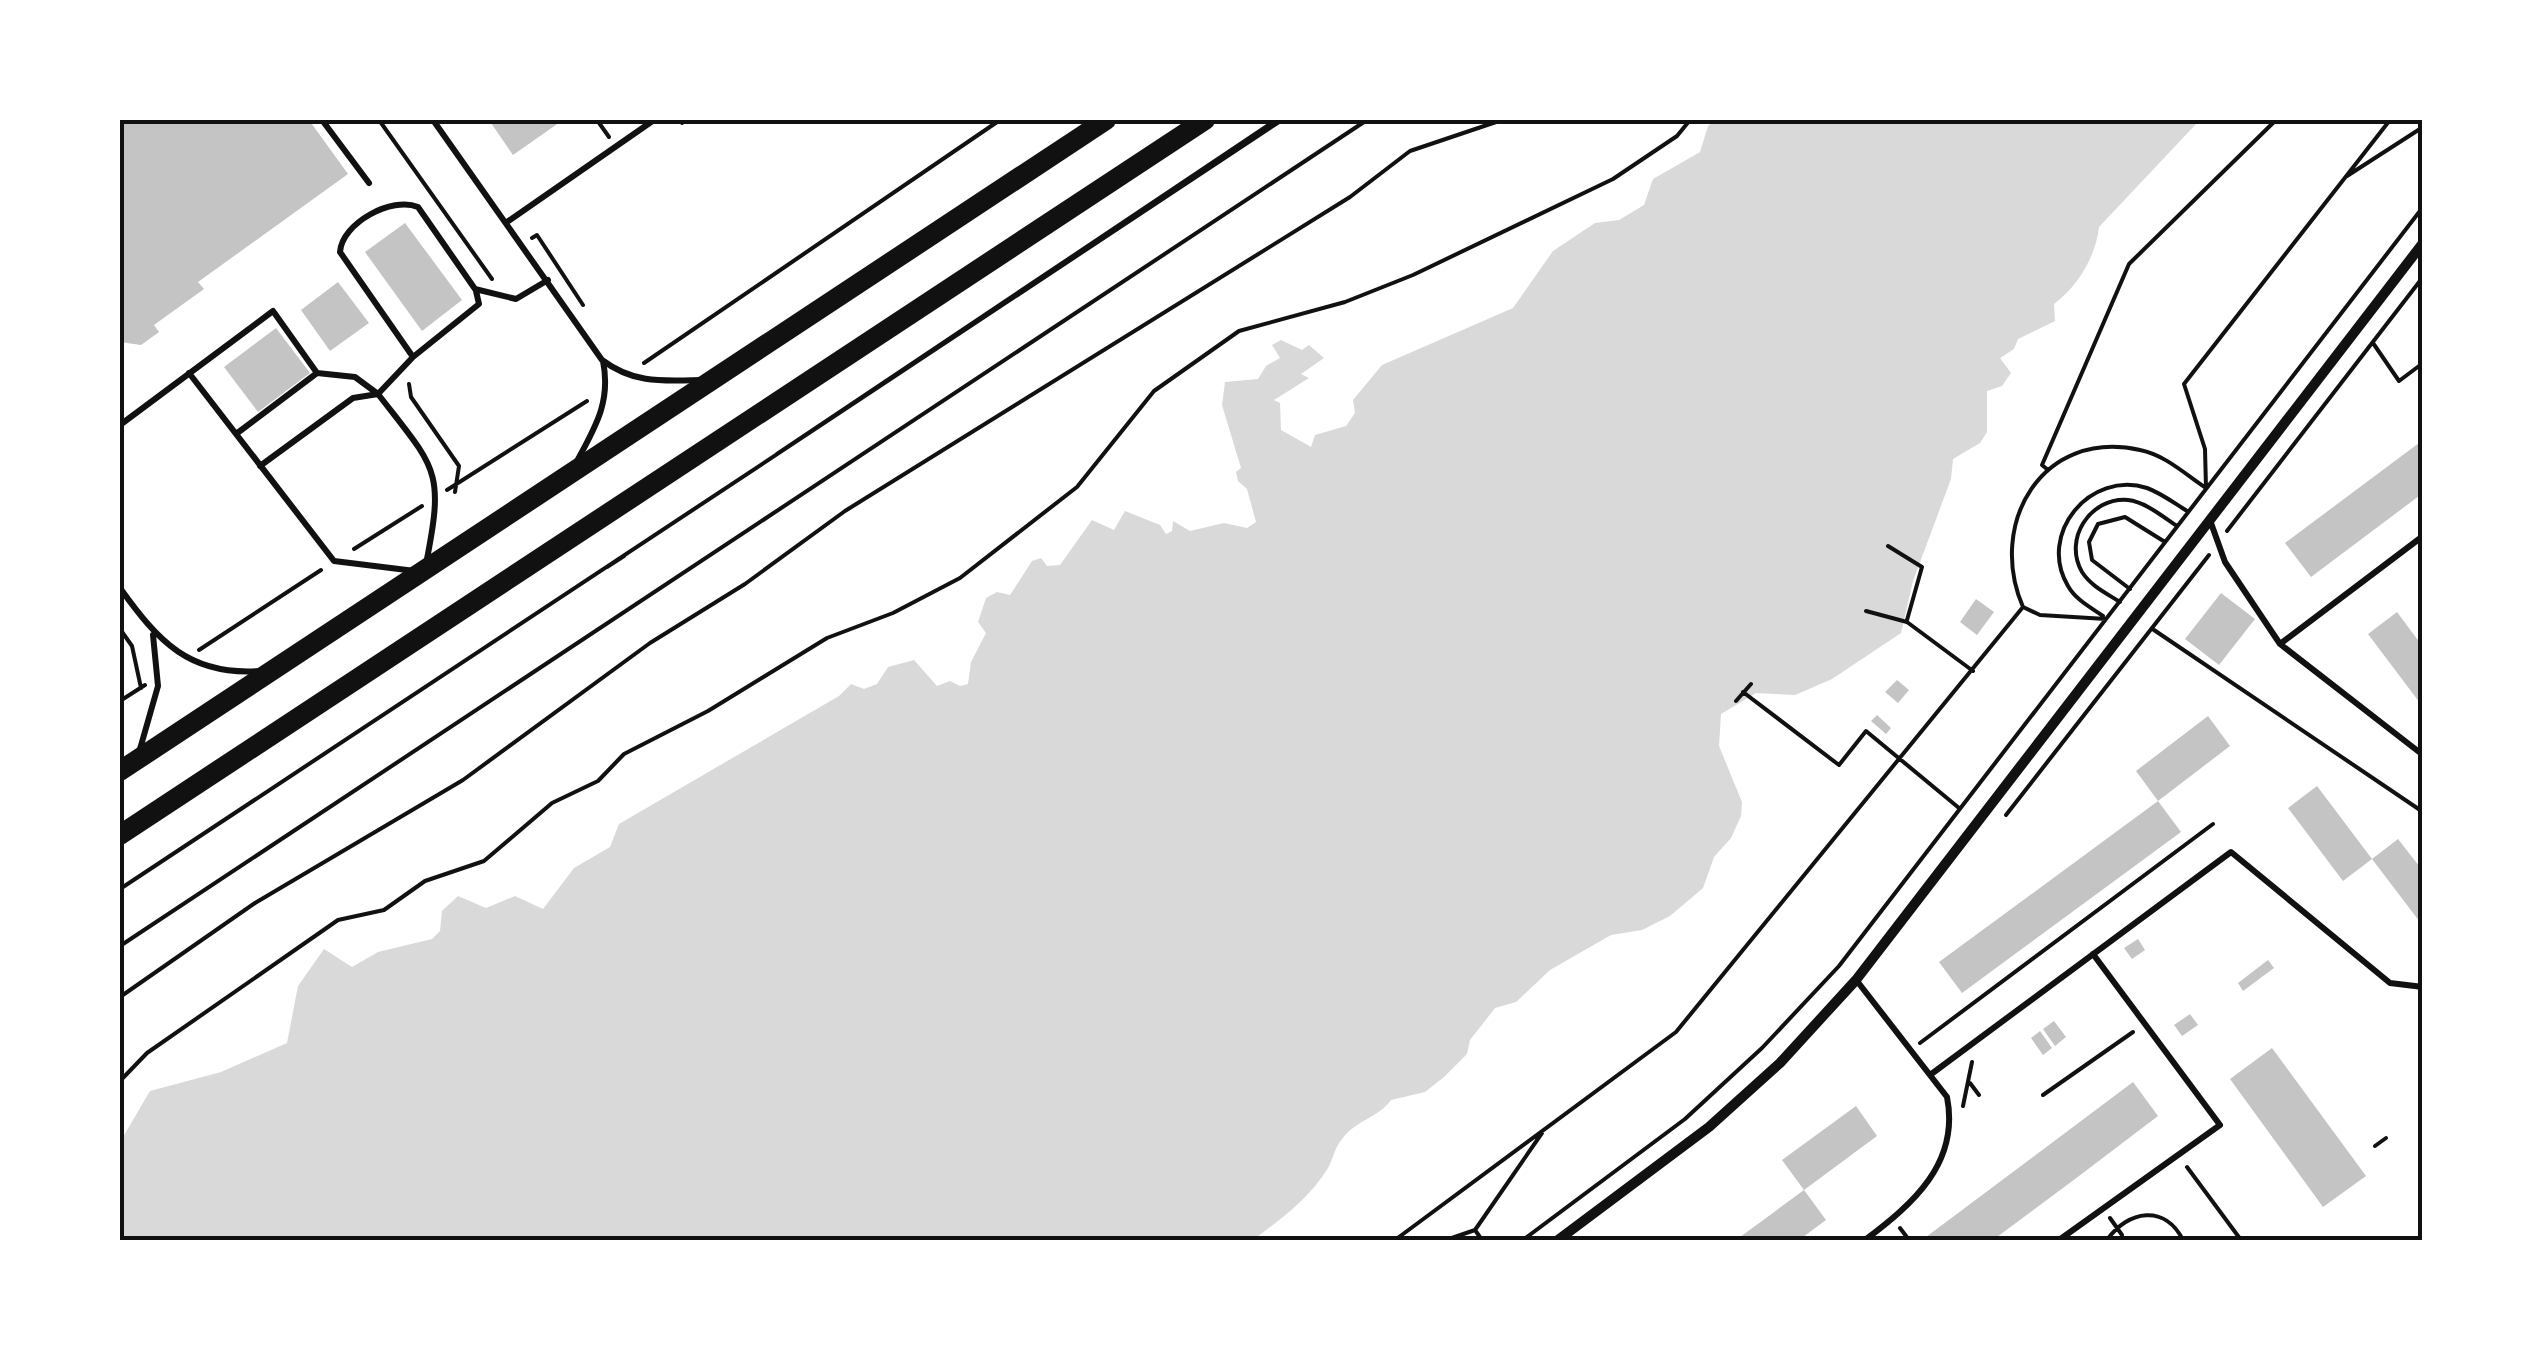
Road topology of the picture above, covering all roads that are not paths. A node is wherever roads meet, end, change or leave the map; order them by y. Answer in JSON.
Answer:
{"nodes":[{"id":1,"x":322,"y":120,"type":"edge"},
{"id":2,"x":432,"y":120,"type":"edge"},
{"id":3,"x":654,"y":120,"type":"edge"},
{"id":4,"x":1106,"y":120,"type":"edge"},
{"id":5,"x":1205,"y":120,"type":"edge"},
{"id":6,"x":369,"y":183,"type":"dead end"},
{"id":7,"x":507,"y":222,"type":"junction"},
{"id":8,"x":2423,"y":243,"type":"edge"},
{"id":9,"x":548,"y":280,"type":"junction"},
{"id":10,"x":476,"y":290,"type":"junction"},
{"id":11,"x":413,"y":357,"type":"junction"},
{"id":12,"x":602,"y":360,"type":"junction"},
{"id":13,"x":189,"y":373,"type":"junction"},
{"id":14,"x":317,"y":373,"type":"junction"},
{"id":15,"x":718,"y":380,"type":"junction"},
{"id":16,"x":378,"y":394,"type":"junction"},
{"id":17,"x":120,"y":424,"type":"edge"},
{"id":18,"x":236,"y":434,"type":"junction"},
{"id":19,"x":260,"y":466,"type":"junction"},
{"id":20,"x":569,"y":477,"type":"junction"},
{"id":21,"x":2211,"y":523,"type":"junction"},
{"id":22,"x":2423,"y":536,"type":"edge"},
{"id":23,"x":424,"y":572,"type":"junction"},
{"id":24,"x":120,"y":588,"type":"edge"},
{"id":25,"x":152,"y":634,"type":"junction"},
{"id":26,"x":2280,"y":644,"type":"junction"},
{"id":27,"x":274,"y":670,"type":"junction"},
{"id":28,"x":2423,"y":755,"type":"edge"},
{"id":29,"x":127,"y":767,"type":"edge"},
{"id":30,"x":120,"y":835,"type":"edge"},
{"id":31,"x":2093,"y":954,"type":"junction"},
{"id":32,"x":1856,"y":980,"type":"junction"},
{"id":33,"x":2423,"y":987,"type":"edge"},
{"id":34,"x":1930,"y":1076,"type":"junction"},
{"id":35,"x":1558,"y":1240,"type":"edge"},
{"id":36,"x":1865,"y":1240,"type":"edge"},
{"id":37,"x":2059,"y":1240,"type":"edge"}],
"edges":[{"from":1,"to":6,"type":"lane"},
{"from":2,"to":7,"type":"lane"},
{"from":3,"to":7,"type":"lane"},
{"from":4,"to":15,"type":"main road"},
{"from":5,"to":30,"type":"main road"},
{"from":7,"to":9,"type":"lane"},
{"from":8,"to":21,"type":"street"},
{"from":9,"to":10,"type":"lane"},
{"from":9,"to":12,"type":"lane"},
{"from":10,"to":11,"type":"lane"},
{"from":10,"to":11,"type":"lane"},
{"from":11,"to":16,"type":"lane"},
{"from":12,"to":15,"type":"lane"},
{"from":12,"to":20,"type":"lane"},
{"from":13,"to":14,"type":"lane"},
{"from":13,"to":17,"type":"lane"},
{"from":13,"to":18,"type":"lane"},
{"from":14,"to":16,"type":"lane"},
{"from":14,"to":18,"type":"lane"},
{"from":15,"to":20,"type":"main road"},
{"from":16,"to":19,"type":"lane"},
{"from":16,"to":23,"type":"lane"},
{"from":18,"to":19,"type":"lane"},
{"from":19,"to":23,"type":"lane"},
{"from":20,"to":23,"type":"main road"},
{"from":21,"to":26,"type":"lane"},
{"from":21,"to":32,"type":"street"},
{"from":22,"to":26,"type":"lane"},
{"from":23,"to":27,"type":"main road"},
{"from":24,"to":25,"type":"lane"},
{"from":25,"to":27,"type":"lane"},
{"from":25,"to":29,"type":"lane"},
{"from":26,"to":28,"type":"lane"},
{"from":27,"to":29,"type":"main road"},
{"from":31,"to":33,"type":"lane"},
{"from":31,"to":34,"type":"lane"},
{"from":31,"to":37,"type":"lane"},
{"from":32,"to":34,"type":"lane"},
{"from":32,"to":35,"type":"street"},
{"from":34,"to":36,"type":"lane"}]}
